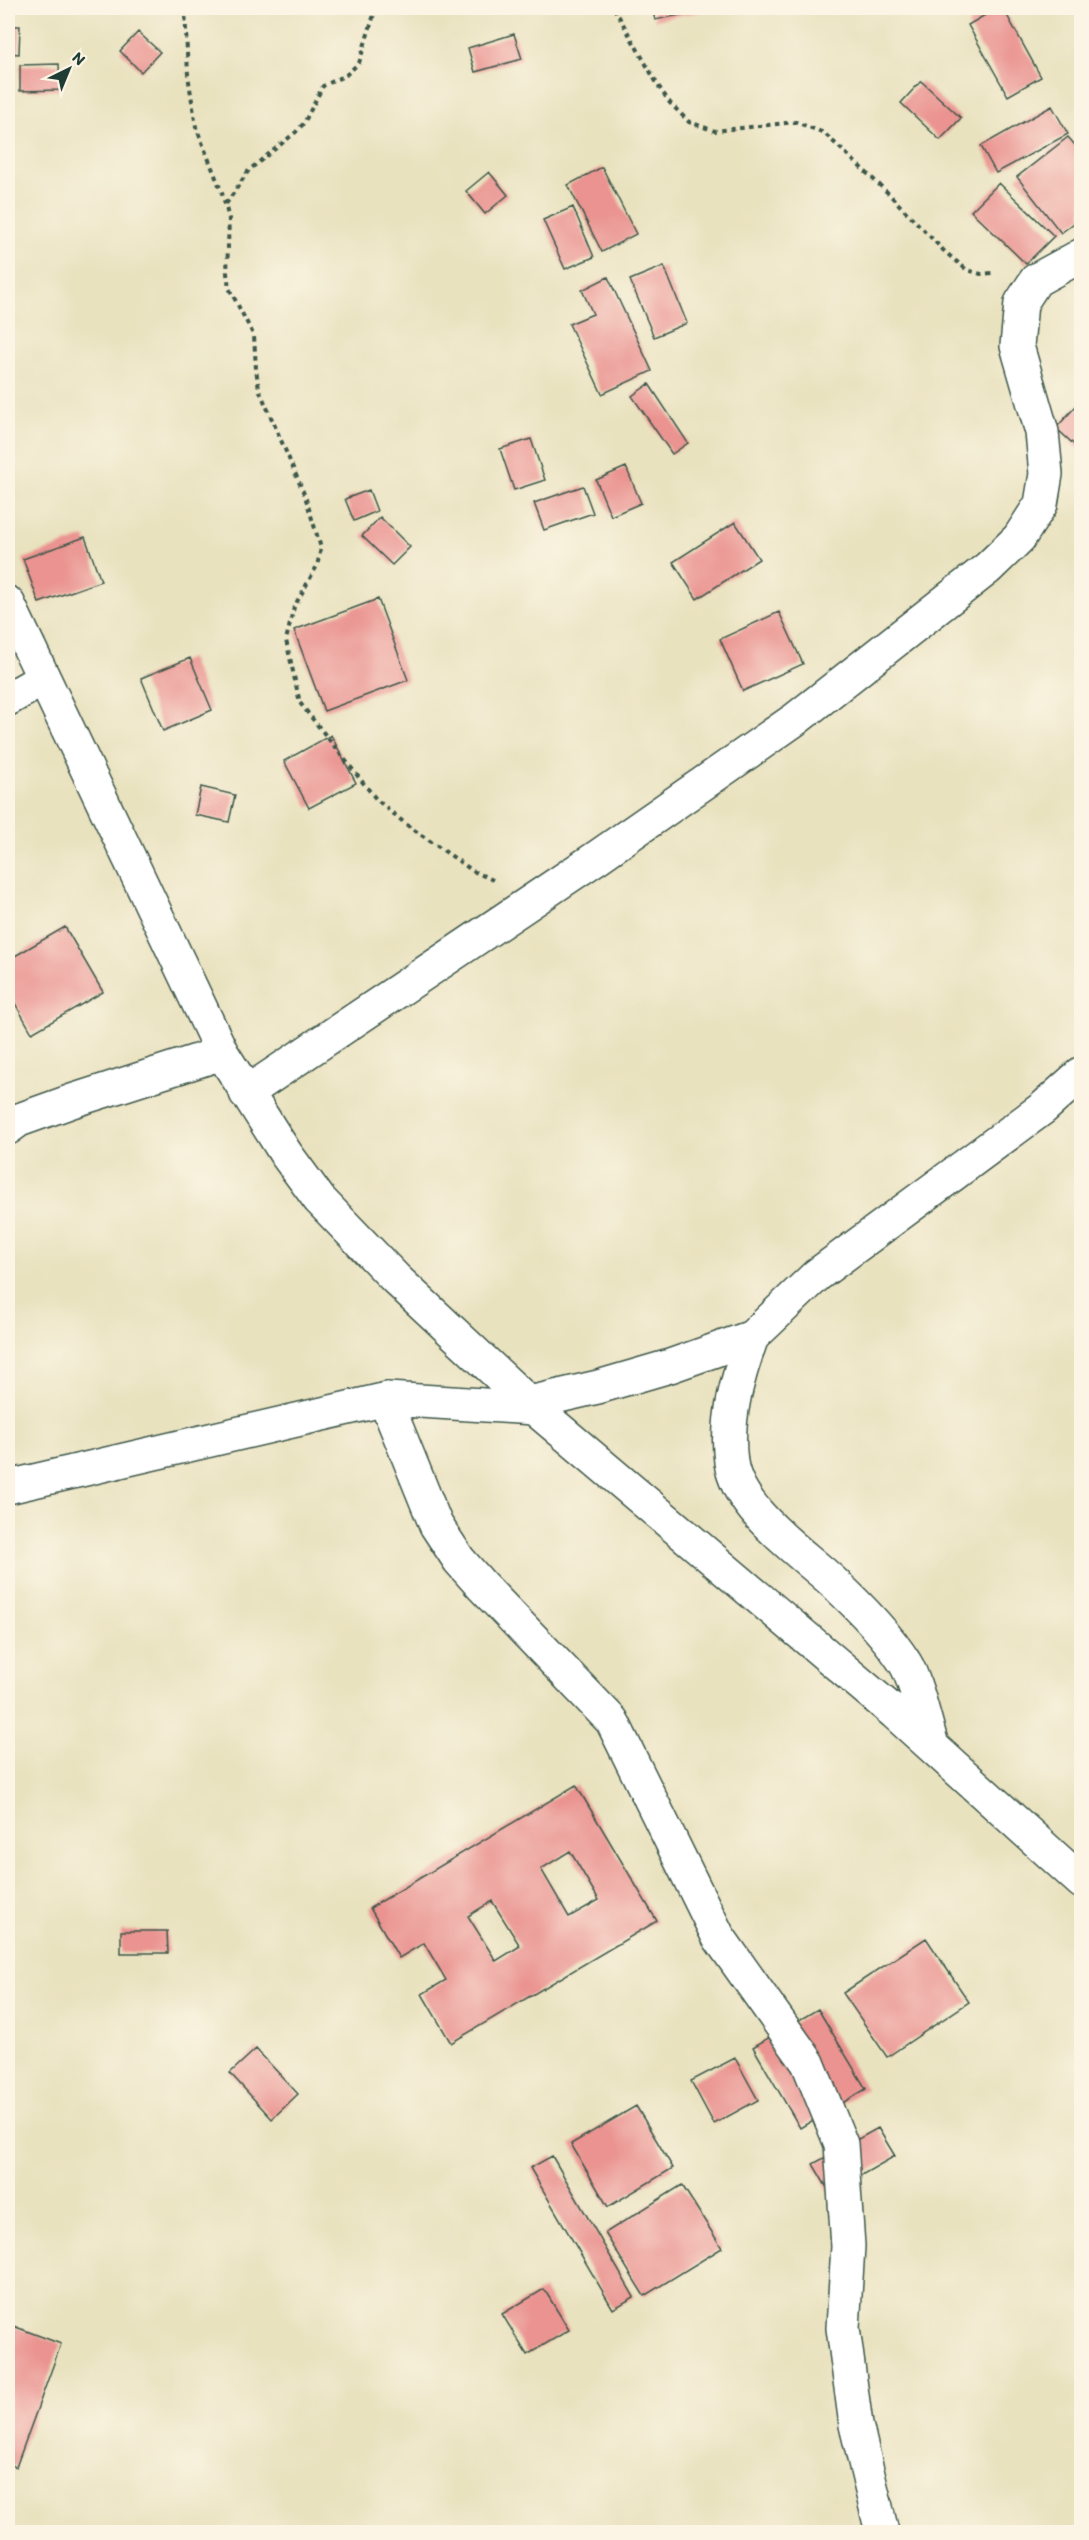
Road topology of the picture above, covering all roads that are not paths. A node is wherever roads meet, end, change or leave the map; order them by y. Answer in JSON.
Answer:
{"nodes":[{"id":1,"x":1082,"y":255,"type":"edge"},
{"id":2,"x":8,"y":603,"type":"edge"},
{"id":3,"x":43,"y":679,"type":"junction"},
{"id":4,"x":8,"y":699,"type":"edge"},
{"id":5,"x":222,"y":1053,"type":"junction"},
{"id":6,"x":1082,"y":1073,"type":"edge"},
{"id":7,"x":246,"y":1094,"type":"junction"},
{"id":8,"x":8,"y":1128,"type":"edge"},
{"id":9,"x":752,"y":1336,"type":"junction"},
{"id":10,"x":387,"y":1399,"type":"junction"},
{"id":11,"x":532,"y":1405,"type":"junction"},
{"id":12,"x":8,"y":1487,"type":"edge"},
{"id":13,"x":933,"y":1747,"type":"junction"},
{"id":14,"x":1082,"y":1882,"type":"edge"},
{"id":15,"x":882,"y":2532,"type":"edge"}],
"edges":[{"from":1,"to":7,"type":"street"},
{"from":2,"to":3,"type":"street"},
{"from":3,"to":4,"type":"street"},
{"from":3,"to":5,"type":"street"},
{"from":5,"to":7,"type":"street"},
{"from":5,"to":8,"type":"street"},
{"from":6,"to":9,"type":"street"},
{"from":7,"to":11,"type":"street"},
{"from":9,"to":11,"type":"street"},
{"from":9,"to":13,"type":"street"},
{"from":10,"to":11,"type":"street"},
{"from":10,"to":12,"type":"street"},
{"from":10,"to":15,"type":"street"},
{"from":11,"to":13,"type":"street"},
{"from":13,"to":14,"type":"street"}]}
